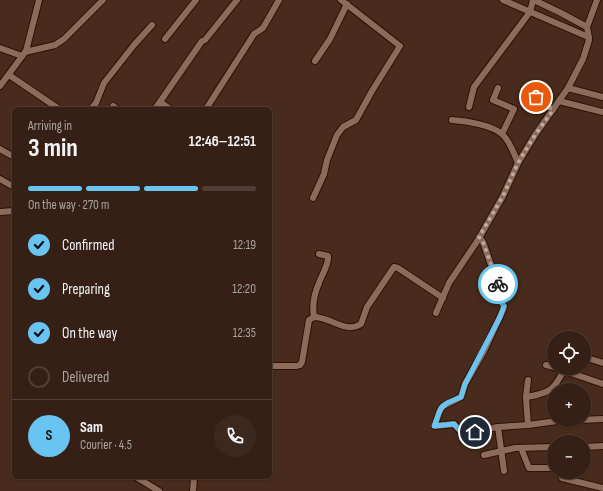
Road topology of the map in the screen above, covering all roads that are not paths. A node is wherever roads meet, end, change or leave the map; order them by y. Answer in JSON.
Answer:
{"nodes":[{"id":1,"x":39,"y":0,"type":"edge"},
{"id":2,"x":103,"y":0,"type":"edge"},
{"id":3,"x":196,"y":0,"type":"edge"},
{"id":4,"x":237,"y":0,"type":"edge"},
{"id":5,"x":279,"y":0,"type":"edge"},
{"id":6,"x":341,"y":0,"type":"edge"},
{"id":7,"x":503,"y":0,"type":"edge"},
{"id":8,"x":533,"y":0,"type":"edge"},
{"id":9,"x":597,"y":0,"type":"edge"},
{"id":10,"x":547,"y":2,"type":"edge"},
{"id":11,"x":347,"y":4,"type":"junction"},
{"id":12,"x":530,"y":11,"type":"junction"},
{"id":13,"x":152,"y":25,"type":"dead end"},
{"id":14,"x":588,"y":32,"type":"junction"},
{"id":15,"x":165,"y":39,"type":"dead end"},
{"id":16,"x":0,"y":48,"type":"edge"},
{"id":17,"x":24,"y":54,"type":"junction"},
{"id":18,"x":315,"y":61,"type":"dead end"},
{"id":19,"x":9,"y":75,"type":"junction"},
{"id":20,"x":0,"y":86,"type":"edge"},
{"id":21,"x":498,"y":88,"type":"dead end"},
{"id":22,"x":568,"y":88,"type":"junction"},
{"id":23,"x":527,"y":91,"type":"dead end"},
{"id":24,"x":603,"y":97,"type":"edge"},
{"id":25,"x":559,"y":101,"type":"junction"},
{"id":26,"x":160,"y":102,"type":"junction"},
{"id":27,"x":57,"y":107,"type":"edge"},
{"id":28,"x":93,"y":107,"type":"edge"},
{"id":29,"x":156,"y":107,"type":"edge"},
{"id":30,"x":167,"y":107,"type":"edge"},
{"id":31,"x":207,"y":107,"type":"edge"},
{"id":32,"x":469,"y":107,"type":"dead end"},
{"id":33,"x":553,"y":110,"type":"junction"},
{"id":34,"x":603,"y":112,"type":"edge"},
{"id":35,"x":452,"y":120,"type":"dead end"},
{"id":36,"x":502,"y":134,"type":"junction"},
{"id":37,"x":0,"y":149,"type":"edge"},
{"id":38,"x":12,"y":156,"type":"edge"},
{"id":39,"x":518,"y":163,"type":"junction"},
{"id":40,"x":0,"y":179,"type":"edge"},
{"id":41,"x":12,"y":186,"type":"edge"},
{"id":42,"x":313,"y":198,"type":"dead end"},
{"id":43,"x":12,"y":211,"type":"edge"},
{"id":44,"x":0,"y":212,"type":"edge"},
{"id":45,"x":479,"y":237,"type":"junction"},
{"id":46,"x":319,"y":254,"type":"dead end"},
{"id":47,"x":443,"y":298,"type":"junction"},
{"id":48,"x":436,"y":313,"type":"dead end"},
{"id":49,"x":314,"y":317,"type":"junction"},
{"id":50,"x":591,"y":359,"type":"edge"},
{"id":51,"x":603,"y":363,"type":"edge"},
{"id":52,"x":272,"y":366,"type":"edge"},
{"id":53,"x":562,"y":375,"type":"edge"},
{"id":54,"x":580,"y":375,"type":"edge"},
{"id":55,"x":528,"y":380,"type":"dead end"},
{"id":56,"x":603,"y":384,"type":"edge"},
{"id":57,"x":526,"y":397,"type":"junction"},
{"id":58,"x":603,"y":419,"type":"edge"},
{"id":59,"x":528,"y":425,"type":"junction"},
{"id":60,"x":498,"y":427,"type":"junction"},
{"id":61,"x":603,"y":446,"type":"edge"},
{"id":62,"x":547,"y":447,"type":"edge"},
{"id":63,"x":591,"y":447,"type":"edge"},
{"id":64,"x":521,"y":448,"type":"junction"},
{"id":65,"x":502,"y":450,"type":"junction"},
{"id":66,"x":484,"y":455,"type":"dead end"},
{"id":67,"x":547,"y":468,"type":"edge"},
{"id":68,"x":504,"y":470,"type":"dead end"},
{"id":69,"x":139,"y":479,"type":"edge"},
{"id":70,"x":194,"y":479,"type":"edge"},
{"id":71,"x":566,"y":479,"type":"edge"},
{"id":72,"x":603,"y":488,"type":"edge"},
{"id":73,"x":159,"y":491,"type":"edge"},
{"id":74,"x":193,"y":491,"type":"edge"}],
"edges":[{"from":1,"to":17,"type":"street"},
{"from":2,"to":17,"type":"street"},
{"from":3,"to":15,"type":"street"},
{"from":4,"to":26,"type":"street"},
{"from":5,"to":31,"type":"street"},
{"from":6,"to":11,"type":"street"},
{"from":7,"to":12,"type":"street"},
{"from":8,"to":10,"type":"street"},
{"from":8,"to":12,"type":"street"},
{"from":9,"to":14,"type":"street"},
{"from":10,"to":14,"type":"street"},
{"from":11,"to":18,"type":"street"},
{"from":11,"to":42,"type":"street"},
{"from":12,"to":14,"type":"street"},
{"from":12,"to":32,"type":"street"},
{"from":13,"to":28,"type":"street"},
{"from":14,"to":22,"type":"street"},
{"from":16,"to":17,"type":"street"},
{"from":17,"to":19,"type":"street"},
{"from":19,"to":20,"type":"street"},
{"from":19,"to":27,"type":"street"},
{"from":21,"to":36,"type":"street"},
{"from":22,"to":24,"type":"street"},
{"from":22,"to":25,"type":"street"},
{"from":23,"to":33,"type":"street"},
{"from":25,"to":33,"type":"street"},
{"from":25,"to":34,"type":"street"},
{"from":26,"to":29,"type":"street"},
{"from":26,"to":30,"type":"street"},
{"from":33,"to":39,"type":"street"},
{"from":35,"to":36,"type":"street"},
{"from":36,"to":39,"type":"street"},
{"from":37,"to":38,"type":"street"},
{"from":39,"to":45,"type":"street"},
{"from":40,"to":41,"type":"street"},
{"from":43,"to":44,"type":"street"},
{"from":45,"to":47,"type":"street"},
{"from":45,"to":60,"type":"street"},
{"from":46,"to":49,"type":"street"},
{"from":47,"to":48,"type":"street"},
{"from":47,"to":49,"type":"street"},
{"from":49,"to":52,"type":"street"},
{"from":50,"to":51,"type":"street"},
{"from":53,"to":57,"type":"street"},
{"from":54,"to":56,"type":"street"},
{"from":55,"to":57,"type":"street"},
{"from":57,"to":59,"type":"street"},
{"from":58,"to":59,"type":"street"},
{"from":59,"to":60,"type":"street"},
{"from":60,"to":65,"type":"street"},
{"from":61,"to":63,"type":"street"},
{"from":62,"to":64,"type":"street"},
{"from":64,"to":65,"type":"street"},
{"from":64,"to":67,"type":"street"},
{"from":65,"to":66,"type":"street"},
{"from":65,"to":68,"type":"street"},
{"from":69,"to":73,"type":"street"},
{"from":70,"to":74,"type":"street"},
{"from":71,"to":72,"type":"street"}]}
